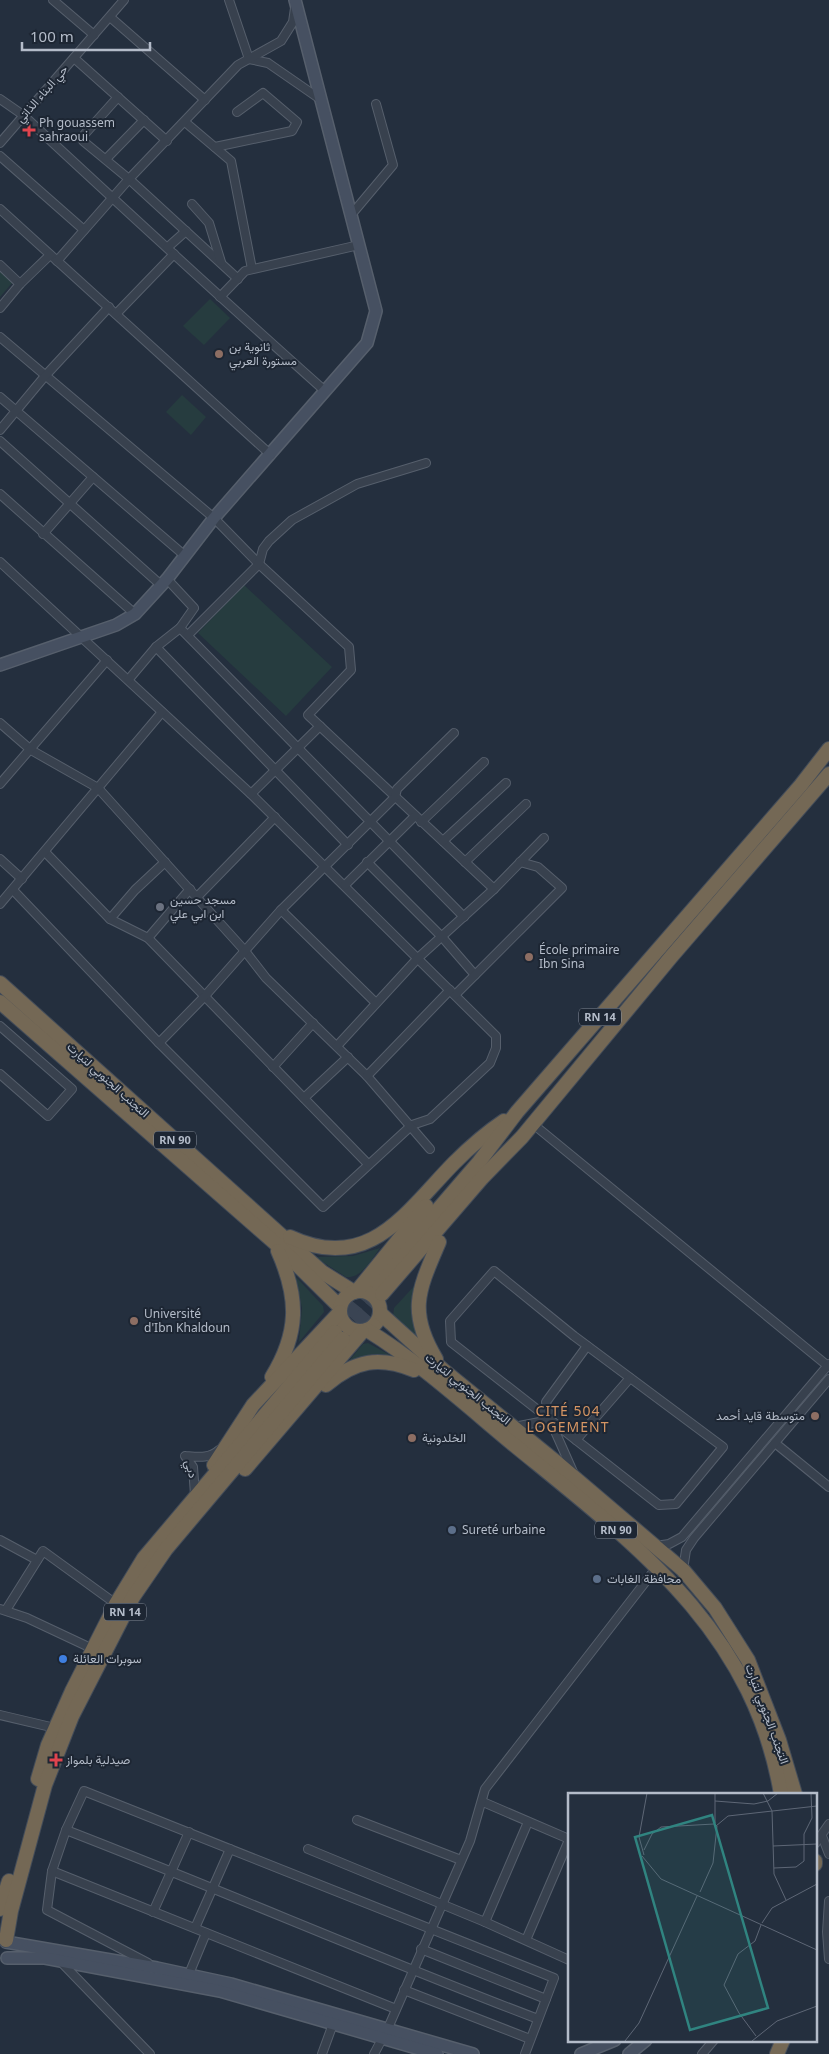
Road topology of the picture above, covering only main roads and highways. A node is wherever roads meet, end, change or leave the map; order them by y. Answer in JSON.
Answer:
{"nodes":[{"id":1,"x":828,"y":753,"type":"edge"},
{"id":2,"x":829,"y":774,"type":"edge"},
{"id":3,"x":0,"y":983,"type":"edge"},
{"id":4,"x":0,"y":1002,"type":"edge"},
{"id":5,"x":517,"y":1112,"type":"junction"},
{"id":6,"x":522,"y":1137,"type":"junction"},
{"id":7,"x":277,"y":1237,"type":"junction"},
{"id":8,"x":439,"y":1242,"type":"junction"},
{"id":9,"x":356,"y":1291,"type":"junction"},
{"id":10,"x":379,"y":1300,"type":"junction"},
{"id":11,"x":340,"y":1310,"type":"junction"},
{"id":12,"x":365,"y":1331,"type":"junction"},
{"id":13,"x":339,"y":1335,"type":"tunnel mouth"},
{"id":14,"x":439,"y":1374,"type":"junction"},
{"id":15,"x":253,"y":1405,"type":"junction"},
{"id":16,"x":282,"y":1427,"type":"junction"},
{"id":17,"x":200,"y":1499,"type":"junction"},
{"id":18,"x":781,"y":1793,"type":"edge"},
{"id":19,"x":794,"y":1793,"type":"edge"},
{"id":20,"x":0,"y":1910,"type":"edge"},
{"id":21,"x":4,"y":1939,"type":"edge"},
{"id":22,"x":782,"y":2042,"type":"edge"},
{"id":23,"x":777,"y":2054,"type":"edge"}],
"edges":[{"from":1,"to":5,"type":"highway","number":"RN 14"},
{"from":2,"to":6,"type":"highway","number":"RN 14"},
{"from":3,"to":7,"type":"highway","name":"التجنب الجنوبي لتيارت","number":"RN 90"},
{"from":4,"to":7,"type":"highway","name":"التجنب الجنوبي لتيارت","number":"RN 90"},
{"from":5,"to":7,"type":"highway"},
{"from":5,"to":9,"type":"highway"},
{"from":5,"to":10,"type":"highway","number":"RN 14"},
{"from":6,"to":8,"type":"highway"},
{"from":6,"to":10,"type":"highway","number":"RN 14"},
{"from":7,"to":9,"type":"highway","name":"التجنب الجنوبي لتيارت","number":"RN 90"},
{"from":7,"to":11,"type":"highway","name":"التجنب الجنوبي لتيارت","number":"RN 90"},
{"from":7,"to":15,"type":"highway"},
{"from":8,"to":10,"type":"highway"},
{"from":8,"to":14,"type":"highway"},
{"from":9,"to":10,"type":"highway"},
{"from":9,"to":11,"type":"highway"},
{"from":10,"to":12,"type":"highway"},
{"from":10,"to":14,"type":"highway","name":"التجنب الجنوبي لتيارت","number":"RN 90"},
{"from":11,"to":12,"type":"highway"},
{"from":11,"to":15,"type":"highway"},
{"from":12,"to":14,"type":"highway","name":"التجنب الجنوبي لتيارت","number":"RN 90"},
{"from":12,"to":16,"type":"highway"},
{"from":13,"to":17,"type":"highway","number":"RN 14"},
{"from":14,"to":16,"type":"highway"},
{"from":14,"to":18,"type":"highway","name":"التجنب الجنوبي لتيارت","number":"RN 90"},
{"from":14,"to":19,"type":"highway","name":"التجنب الجنوبي لتيارت","number":"RN 90"},
{"from":15,"to":17,"type":"highway"},
{"from":16,"to":17,"type":"highway"},
{"from":17,"to":20,"type":"highway","number":"RN 14"},
{"from":17,"to":21,"type":"highway","number":"RN 14"},
{"from":22,"to":23,"type":"highway"}]}
